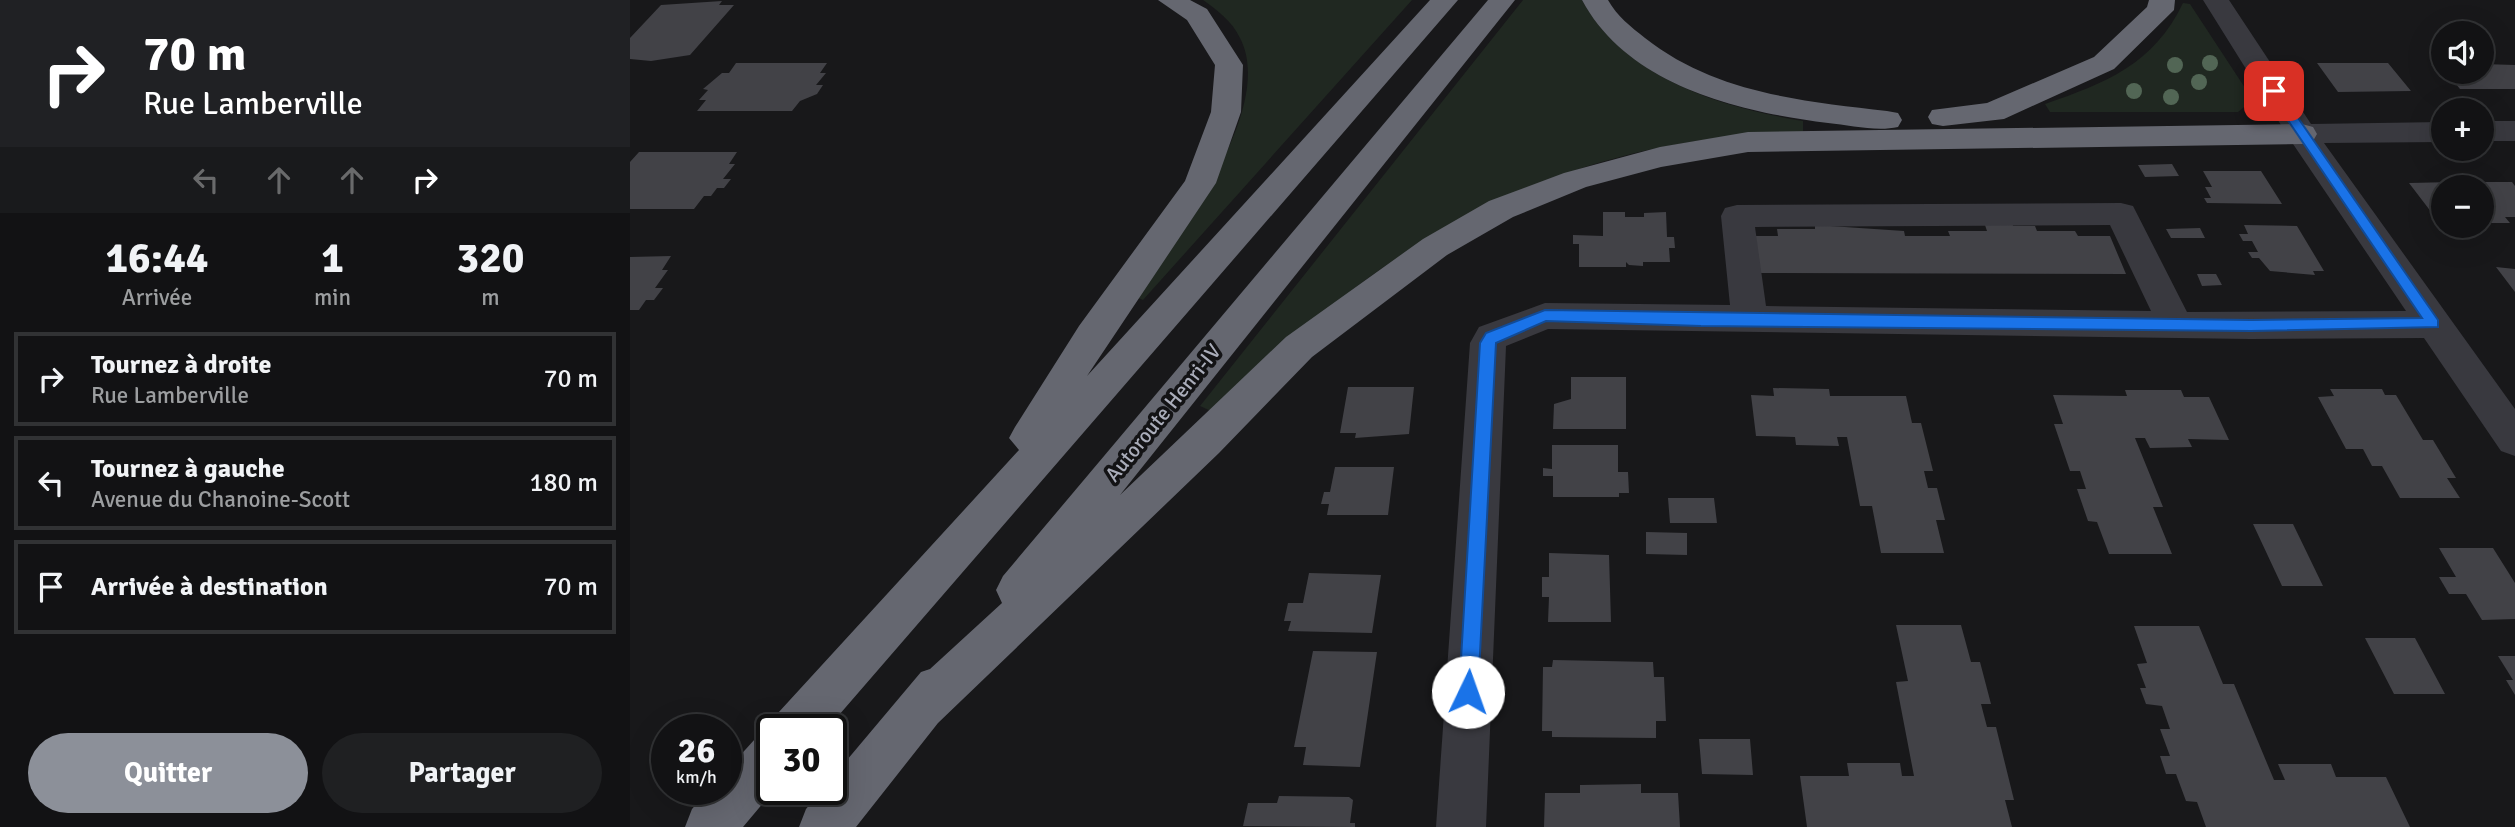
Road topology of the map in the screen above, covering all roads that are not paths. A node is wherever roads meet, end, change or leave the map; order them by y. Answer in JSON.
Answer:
{"nodes":[{"id":1,"x":1171,"y":0,"type":"edge"},
{"id":2,"x":1445,"y":0,"type":"edge"},
{"id":3,"x":1502,"y":0,"type":"edge"},
{"id":4,"x":1595,"y":0,"type":"edge"},
{"id":5,"x":2162,"y":0,"type":"edge"},
{"id":6,"x":2216,"y":0,"type":"edge"},
{"id":7,"x":1899,"y":121,"type":"junction"},
{"id":8,"x":2494,"y":131,"type":"edge"},
{"id":9,"x":2515,"y":131,"type":"edge"},
{"id":10,"x":2431,"y":132,"type":"edge"},
{"id":11,"x":2302,"y":134,"type":"junction"},
{"id":12,"x":1750,"y":321,"type":"junction"},
{"id":13,"x":2433,"y":324,"type":"junction"},
{"id":14,"x":2176,"y":325,"type":"junction"},
{"id":15,"x":2515,"y":440,"type":"edge"},
{"id":16,"x":976,"y":524,"type":"junction"},
{"id":17,"x":922,"y":707,"type":"junction"},
{"id":18,"x":809,"y":714,"type":"edge"},
{"id":19,"x":756,"y":774,"type":"edge"},
{"id":20,"x":710,"y":827,"type":"edge"},
{"id":21,"x":824,"y":827,"type":"edge"},
{"id":22,"x":1461,"y":827,"type":"edge"}],
"edges":[{"from":1,"to":16,"type":"highway"},
{"from":2,"to":16,"type":"highway"},
{"from":3,"to":17,"type":"highway","name":"Autoroute Henri-IV"},
{"from":4,"to":7,"type":"highway"},
{"from":5,"to":7,"type":"highway"},
{"from":6,"to":11,"type":"street"},
{"from":7,"to":11,"type":"highway"},
{"from":8,"to":9,"type":"street"},
{"from":10,"to":11,"type":"street"},
{"from":11,"to":13,"type":"street"},
{"from":11,"to":17,"type":"highway"},
{"from":12,"to":14,"type":"street"},
{"from":12,"to":14,"type":"street"},
{"from":12,"to":22,"type":"street"},
{"from":13,"to":14,"type":"street"},
{"from":13,"to":15,"type":"street"},
{"from":16,"to":18,"type":"highway"},
{"from":17,"to":21,"type":"highway","name":"Autoroute Henri-IV"},
{"from":19,"to":20,"type":"highway"}]}
